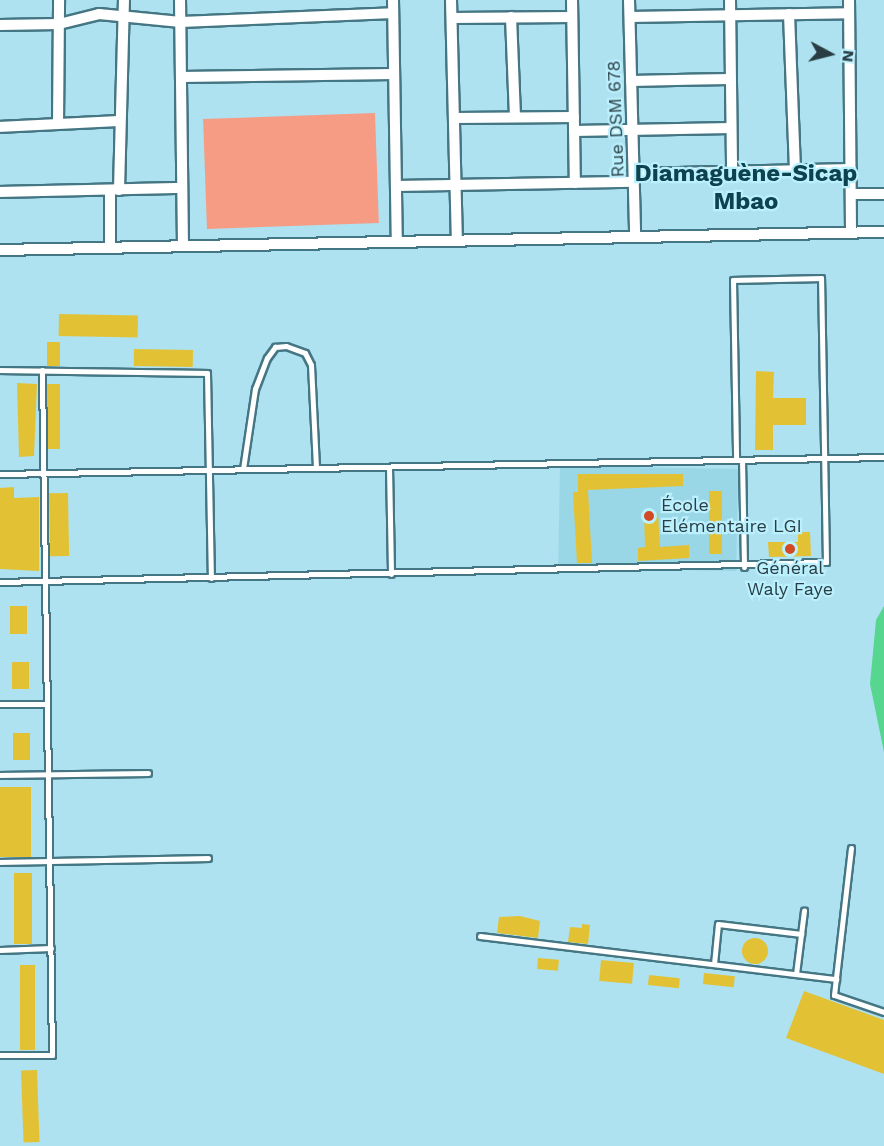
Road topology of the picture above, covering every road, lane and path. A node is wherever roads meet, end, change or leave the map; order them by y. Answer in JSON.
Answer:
{"nodes":[{"id":1,"x":59,"y":0,"type":"edge"},
{"id":2,"x":124,"y":0,"type":"edge"},
{"id":3,"x":180,"y":0,"type":"edge"},
{"id":4,"x":393,"y":0,"type":"edge"},
{"id":5,"x":451,"y":0,"type":"edge"},
{"id":6,"x":572,"y":0,"type":"edge"},
{"id":7,"x":629,"y":0,"type":"edge"},
{"id":8,"x":729,"y":0,"type":"edge"},
{"id":9,"x":849,"y":0,"type":"edge"},
{"id":10,"x":393,"y":13,"type":"junction"},
{"id":11,"x":849,"y":13,"type":"junction"},
{"id":12,"x":789,"y":14,"type":"junction"},
{"id":13,"x":730,"y":15,"type":"junction"},
{"id":14,"x":511,"y":17,"type":"junction"},
{"id":15,"x":572,"y":17,"type":"junction"},
{"id":16,"x":630,"y":17,"type":"junction"},
{"id":17,"x":452,"y":18,"type":"junction"},
{"id":18,"x":120,"y":19,"type":"junction"},
{"id":19,"x":181,"y":22,"type":"junction"},
{"id":20,"x":59,"y":24,"type":"junction"},
{"id":21,"x":0,"y":25,"type":"edge"},
{"id":22,"x":394,"y":74,"type":"junction"},
{"id":23,"x":181,"y":76,"type":"junction"},
{"id":24,"x":729,"y":79,"type":"junction"},
{"id":25,"x":631,"y":81,"type":"junction"},
{"id":26,"x":514,"y":117,"type":"junction"},
{"id":27,"x":574,"y":117,"type":"junction"},
{"id":28,"x":456,"y":118,"type":"junction"},
{"id":29,"x":119,"y":121,"type":"junction"},
{"id":30,"x":58,"y":123,"type":"junction"},
{"id":31,"x":0,"y":127,"type":"edge"},
{"id":32,"x":731,"y":128,"type":"junction"},
{"id":33,"x":632,"y":130,"type":"junction"},
{"id":34,"x":574,"y":131,"type":"junction"},
{"id":35,"x":850,"y":169,"type":"junction"},
{"id":36,"x":795,"y":171,"type":"junction"},
{"id":37,"x":732,"y":172,"type":"junction"},
{"id":38,"x":634,"y":178,"type":"junction"},
{"id":39,"x":575,"y":183,"type":"junction"},
{"id":40,"x":456,"y":185,"type":"junction"},
{"id":41,"x":396,"y":186,"type":"junction"},
{"id":42,"x":183,"y":188,"type":"junction"},
{"id":43,"x":114,"y":190,"type":"junction"},
{"id":44,"x":0,"y":192,"type":"edge"},
{"id":45,"x":851,"y":194,"type":"junction"},
{"id":46,"x":884,"y":194,"type":"edge"},
{"id":47,"x":884,"y":232,"type":"edge"},
{"id":48,"x":851,"y":233,"type":"junction"},
{"id":49,"x":635,"y":237,"type":"junction"},
{"id":50,"x":457,"y":241,"type":"junction"},
{"id":51,"x":397,"y":242,"type":"junction"},
{"id":52,"x":183,"y":246,"type":"junction"},
{"id":53,"x":110,"y":248,"type":"junction"},
{"id":54,"x":0,"y":250,"type":"edge"},
{"id":55,"x":0,"y":370,"type":"edge"},
{"id":56,"x":42,"y":370,"type":"junction"},
{"id":57,"x":884,"y":457,"type":"edge"},
{"id":58,"x":824,"y":458,"type":"junction"},
{"id":59,"x":739,"y":460,"type":"junction"},
{"id":60,"x":389,"y":467,"type":"junction"},
{"id":61,"x":316,"y":468,"type":"junction"},
{"id":62,"x":208,"y":470,"type":"junction"},
{"id":63,"x":243,"y":470,"type":"junction"},
{"id":64,"x":44,"y":473,"type":"junction"},
{"id":65,"x":0,"y":474,"type":"edge"},
{"id":66,"x":744,"y":567,"type":"junction"},
{"id":67,"x":391,"y":574,"type":"junction"},
{"id":68,"x":211,"y":578,"type":"junction"},
{"id":69,"x":45,"y":581,"type":"junction"},
{"id":70,"x":0,"y":582,"type":"edge"},
{"id":71,"x":0,"y":704,"type":"edge"},
{"id":72,"x":47,"y":704,"type":"junction"},
{"id":73,"x":148,"y":773,"type":"dead end"},
{"id":74,"x":48,"y":775,"type":"junction"},
{"id":75,"x":0,"y":776,"type":"edge"},
{"id":76,"x":851,"y":848,"type":"dead end"},
{"id":77,"x":208,"y":858,"type":"dead end"},
{"id":78,"x":50,"y":861,"type":"junction"},
{"id":79,"x":0,"y":862,"type":"edge"},
{"id":80,"x":804,"y":911,"type":"dead end"},
{"id":81,"x":801,"y":934,"type":"junction"},
{"id":82,"x":480,"y":936,"type":"dead end"},
{"id":83,"x":51,"y":948,"type":"junction"},
{"id":84,"x":0,"y":950,"type":"edge"},
{"id":85,"x":714,"y":964,"type":"junction"},
{"id":86,"x":796,"y":974,"type":"junction"},
{"id":87,"x":836,"y":979,"type":"junction"},
{"id":88,"x":884,"y":1012,"type":"edge"},
{"id":89,"x":0,"y":1055,"type":"edge"}],
"edges":[{"from":1,"to":20,"type":"street"},
{"from":2,"to":18,"type":"street"},
{"from":3,"to":19,"type":"street"},
{"from":4,"to":10,"type":"street"},
{"from":5,"to":17,"type":"street"},
{"from":6,"to":15,"type":"street"},
{"from":7,"to":16,"type":"street","name":"Rue DSM 678"},
{"from":8,"to":13,"type":"street"},
{"from":9,"to":11,"type":"street"},
{"from":10,"to":19,"type":"street"},
{"from":10,"to":22,"type":"street"},
{"from":11,"to":12,"type":"street"},
{"from":11,"to":35,"type":"street"},
{"from":12,"to":13,"type":"street"},
{"from":12,"to":36,"type":"street"},
{"from":13,"to":16,"type":"street"},
{"from":13,"to":24,"type":"street"},
{"from":14,"to":15,"type":"street"},
{"from":14,"to":17,"type":"street"},
{"from":14,"to":26,"type":"street"},
{"from":15,"to":27,"type":"street"},
{"from":16,"to":25,"type":"street","name":"Rue DSM 678"},
{"from":17,"to":28,"type":"street"},
{"from":18,"to":19,"type":"street"},
{"from":18,"to":20,"type":"street"},
{"from":18,"to":29,"type":"street"},
{"from":19,"to":23,"type":"street"},
{"from":20,"to":21,"type":"street"},
{"from":20,"to":30,"type":"street"},
{"from":22,"to":23,"type":"street"},
{"from":22,"to":41,"type":"street"},
{"from":23,"to":42,"type":"street"},
{"from":24,"to":25,"type":"street"},
{"from":24,"to":32,"type":"street"},
{"from":25,"to":33,"type":"street","name":"Rue DSM 678"},
{"from":26,"to":27,"type":"street"},
{"from":26,"to":28,"type":"street"},
{"from":27,"to":34,"type":"street"},
{"from":28,"to":40,"type":"street"},
{"from":29,"to":30,"type":"street"},
{"from":29,"to":43,"type":"street"},
{"from":30,"to":31,"type":"street"},
{"from":32,"to":33,"type":"street"},
{"from":32,"to":37,"type":"street"},
{"from":33,"to":34,"type":"street"},
{"from":33,"to":38,"type":"street","name":"Rue DSM 678"},
{"from":34,"to":39,"type":"street"},
{"from":35,"to":36,"type":"street"},
{"from":35,"to":45,"type":"street"},
{"from":36,"to":37,"type":"street"},
{"from":37,"to":38,"type":"street"},
{"from":38,"to":39,"type":"street"},
{"from":38,"to":49,"type":"street","name":"Rue DSM 678"},
{"from":39,"to":40,"type":"street"},
{"from":40,"to":41,"type":"street"},
{"from":40,"to":50,"type":"street"},
{"from":41,"to":51,"type":"street"},
{"from":42,"to":43,"type":"street"},
{"from":42,"to":52,"type":"street"},
{"from":43,"to":44,"type":"street"},
{"from":43,"to":53,"type":"street"},
{"from":45,"to":46,"type":"street"},
{"from":45,"to":48,"type":"street"},
{"from":47,"to":48,"type":"street"},
{"from":48,"to":49,"type":"street"},
{"from":49,"to":50,"type":"street"},
{"from":50,"to":51,"type":"street"},
{"from":51,"to":52,"type":"street"},
{"from":52,"to":53,"type":"street"},
{"from":53,"to":54,"type":"street"},
{"from":55,"to":56,"type":"lane"},
{"from":56,"to":62,"type":"lane"},
{"from":56,"to":64,"type":"lane"},
{"from":57,"to":58,"type":"lane"},
{"from":58,"to":59,"type":"lane"},
{"from":58,"to":59,"type":"lane"},
{"from":58,"to":66,"type":"lane"},
{"from":59,"to":60,"type":"lane"},
{"from":59,"to":66,"type":"lane"},
{"from":60,"to":61,"type":"lane"},
{"from":60,"to":67,"type":"lane"},
{"from":61,"to":63,"type":"lane"},
{"from":61,"to":63,"type":"lane"},
{"from":62,"to":63,"type":"lane"},
{"from":62,"to":64,"type":"lane"},
{"from":62,"to":68,"type":"lane"},
{"from":64,"to":65,"type":"lane"},
{"from":64,"to":69,"type":"lane"},
{"from":66,"to":67,"type":"lane"},
{"from":67,"to":68,"type":"lane"},
{"from":68,"to":69,"type":"lane"},
{"from":69,"to":70,"type":"lane"},
{"from":69,"to":72,"type":"lane"},
{"from":71,"to":72,"type":"lane"},
{"from":72,"to":74,"type":"lane"},
{"from":73,"to":74,"type":"lane"},
{"from":74,"to":75,"type":"lane"},
{"from":74,"to":78,"type":"lane"},
{"from":76,"to":87,"type":"lane"},
{"from":77,"to":78,"type":"lane"},
{"from":78,"to":79,"type":"lane"},
{"from":78,"to":83,"type":"lane"},
{"from":80,"to":81,"type":"lane"},
{"from":81,"to":85,"type":"lane"},
{"from":81,"to":86,"type":"lane"},
{"from":82,"to":85,"type":"lane"},
{"from":83,"to":84,"type":"lane"},
{"from":83,"to":89,"type":"lane"},
{"from":85,"to":86,"type":"lane"},
{"from":86,"to":87,"type":"lane"},
{"from":87,"to":88,"type":"lane"}]}
